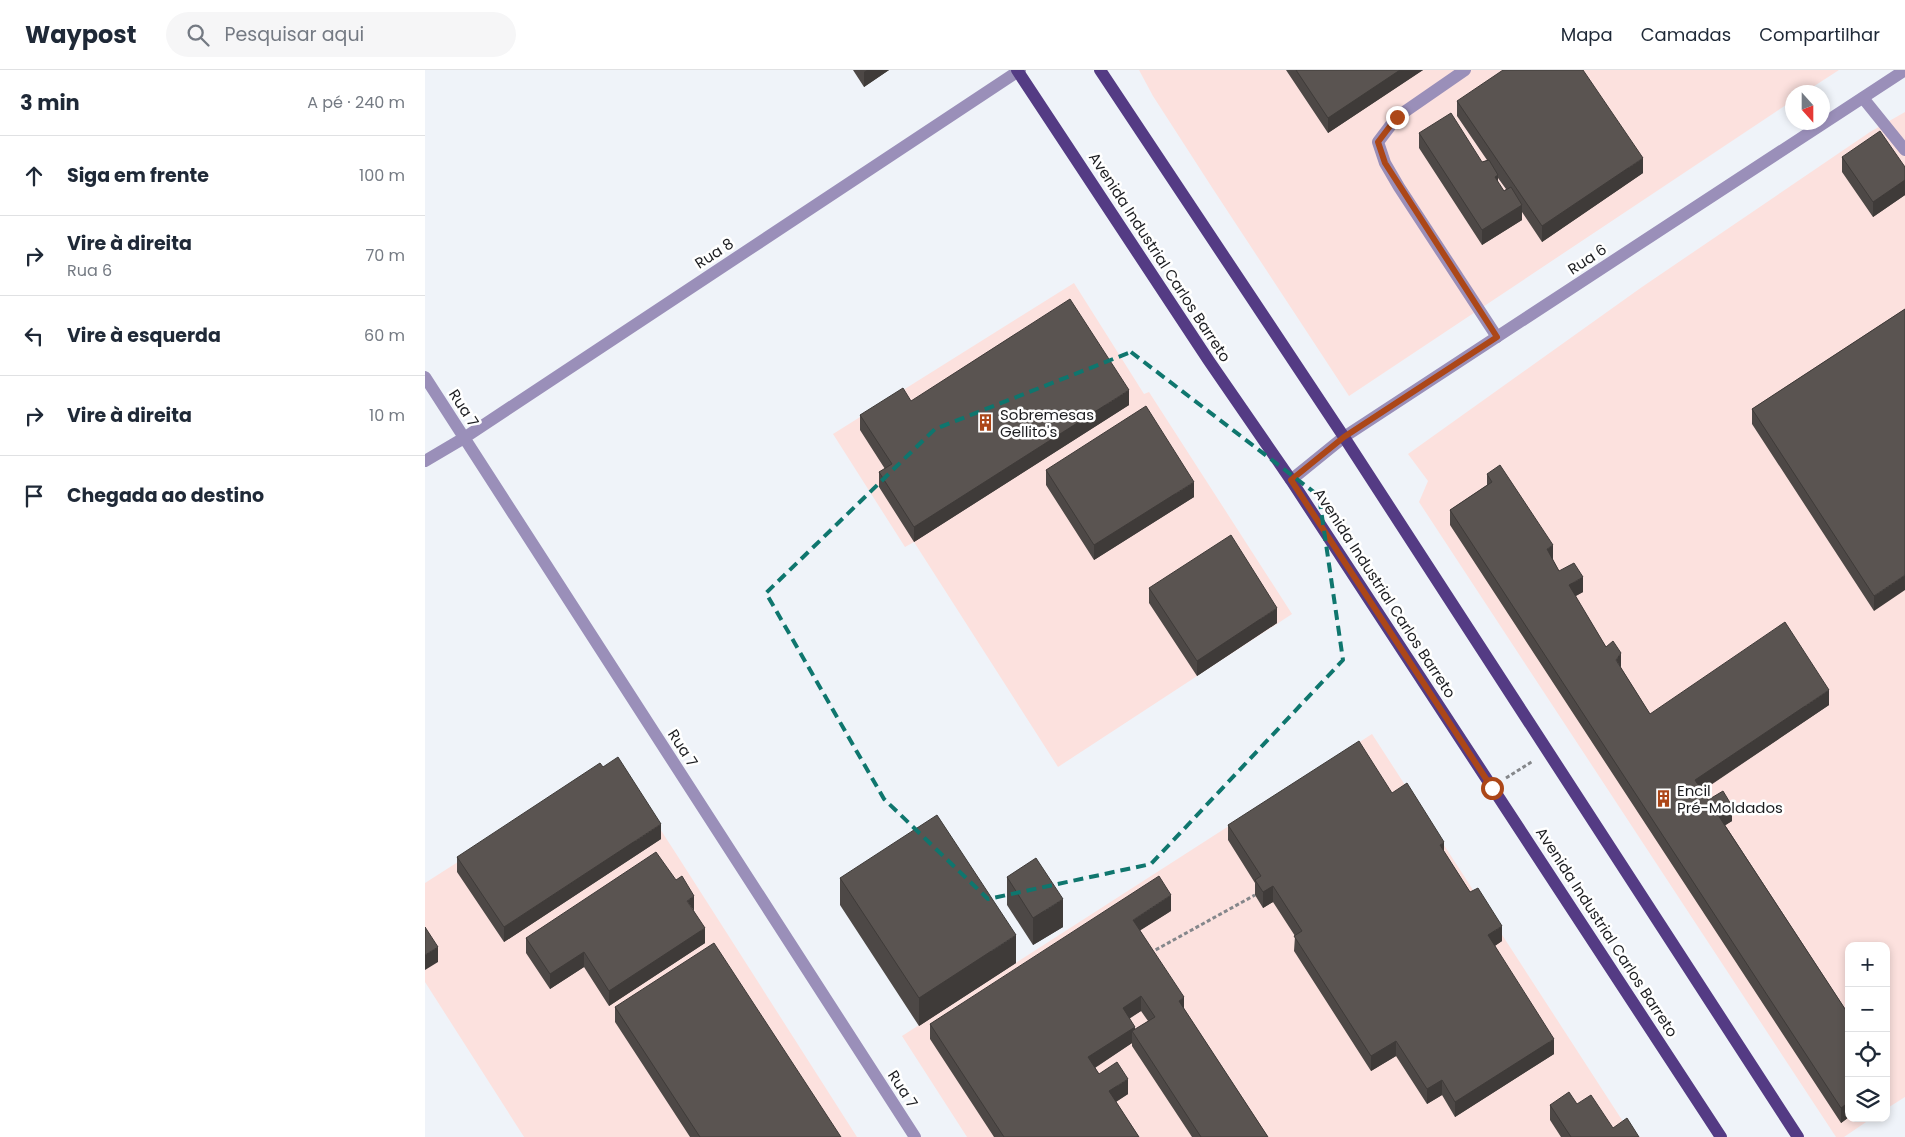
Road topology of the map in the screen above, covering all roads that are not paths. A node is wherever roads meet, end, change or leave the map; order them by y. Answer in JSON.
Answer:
{"nodes":[{"id":1,"x":1018,"y":70,"type":"edge"},
{"id":2,"x":1101,"y":70,"type":"edge"},
{"id":3,"x":1465,"y":70,"type":"edge"},
{"id":4,"x":1905,"y":70,"type":"edge"},
{"id":5,"x":1863,"y":98,"type":"junction"},
{"id":6,"x":1905,"y":150,"type":"edge"},
{"id":7,"x":1497,"y":337,"type":"junction"},
{"id":8,"x":425,"y":377,"type":"edge"},
{"id":9,"x":1344,"y":437,"type":"junction"},
{"id":10,"x":464,"y":438,"type":"junction"},
{"id":11,"x":425,"y":461,"type":"edge"},
{"id":12,"x":1291,"y":480,"type":"junction"},
{"id":13,"x":915,"y":1137,"type":"edge"},
{"id":14,"x":1721,"y":1137,"type":"edge"},
{"id":15,"x":1798,"y":1137,"type":"edge"}],
"edges":[{"from":1,"to":10,"type":"street","name":"Rua 8"},
{"from":1,"to":12,"type":"main road","name":"Avenida Industrial Carlos Barreto"},
{"from":2,"to":9,"type":"main road"},
{"from":3,"to":7,"type":"street"},
{"from":4,"to":5,"type":"street","name":"Rua 6"},
{"from":5,"to":6,"type":"street"},
{"from":5,"to":7,"type":"street","name":"Rua 6"},
{"from":7,"to":9,"type":"street","name":"Rua 6"},
{"from":8,"to":10,"type":"street","name":"Rua 7"},
{"from":9,"to":12,"type":"street","name":"Rua 6"},
{"from":9,"to":15,"type":"main road"},
{"from":10,"to":11,"type":"street","name":"Rua 8"},
{"from":10,"to":13,"type":"street","name":"Rua 7"},
{"from":12,"to":14,"type":"main road","name":"Avenida Industrial Carlos Barreto"}]}
